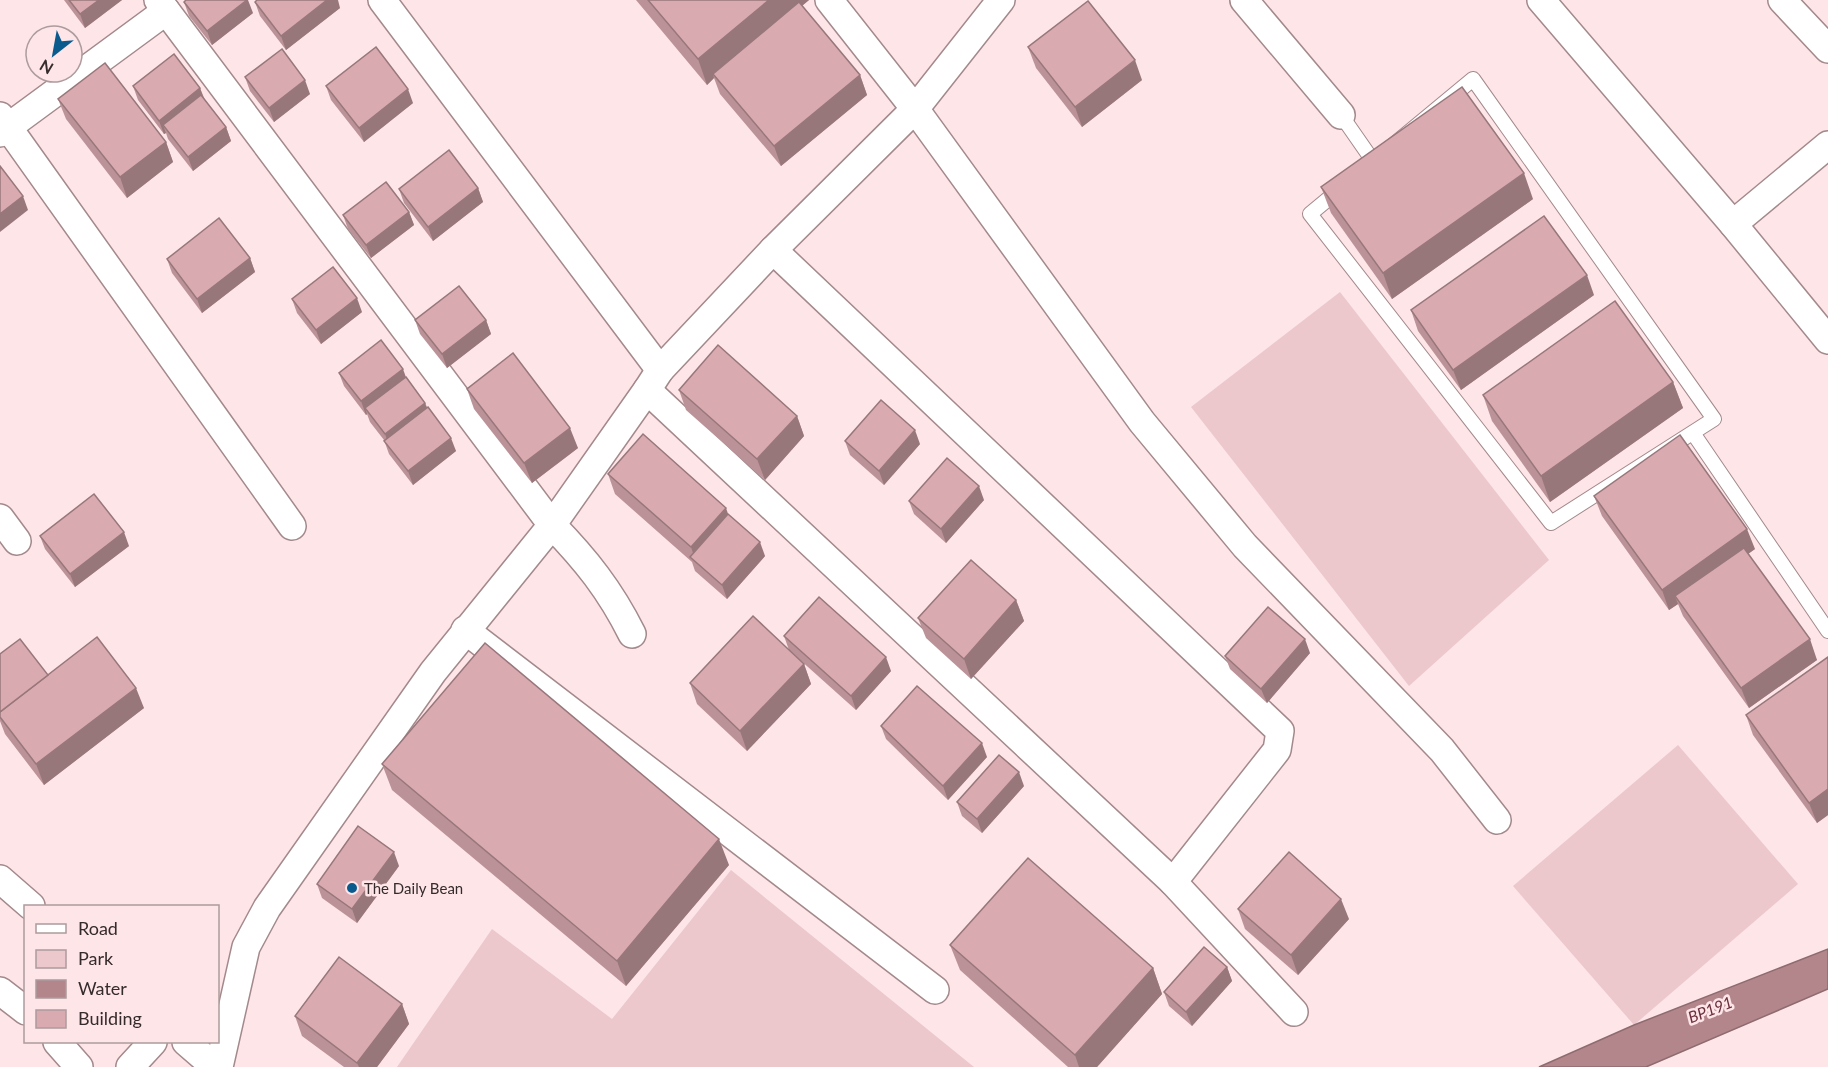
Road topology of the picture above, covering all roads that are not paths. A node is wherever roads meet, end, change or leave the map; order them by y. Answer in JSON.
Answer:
{"nodes":[{"id":1,"x":382,"y":0,"type":"edge"},
{"id":2,"x":829,"y":0,"type":"edge"},
{"id":3,"x":1001,"y":0,"type":"edge"},
{"id":4,"x":1244,"y":0,"type":"edge"},
{"id":5,"x":1541,"y":0,"type":"edge"},
{"id":6,"x":1784,"y":1,"type":"edge"},
{"id":7,"x":162,"y":5,"type":"edge"},
{"id":8,"x":1828,"y":49,"type":"edge"},
{"id":9,"x":915,"y":109,"type":"junction"},
{"id":10,"x":1341,"y":115,"type":"joint"},
{"id":11,"x":3,"y":125,"type":"edge"},
{"id":12,"x":1828,"y":145,"type":"edge"},
{"id":13,"x":1373,"y":161,"type":"junction"},
{"id":14,"x":1734,"y":224,"type":"junction"},
{"id":15,"x":773,"y":250,"type":"junction"},
{"id":16,"x":1828,"y":340,"type":"edge"},
{"id":17,"x":654,"y":380,"type":"junction"},
{"id":18,"x":1693,"y":433,"type":"junction"},
{"id":19,"x":0,"y":518,"type":"edge"},
{"id":20,"x":552,"y":525,"type":"junction"},
{"id":21,"x":292,"y":526,"type":"dead end"},
{"id":22,"x":17,"y":541,"type":"dead end"},
{"id":23,"x":465,"y":630,"type":"junction"},
{"id":24,"x":1828,"y":632,"type":"edge"},
{"id":25,"x":632,"y":634,"type":"dead end"},
{"id":26,"x":1497,"y":820,"type":"dead end"},
{"id":27,"x":0,"y":879,"type":"edge"},
{"id":28,"x":1173,"y":882,"type":"junction"},
{"id":29,"x":30,"y":905,"type":"edge"},
{"id":30,"x":935,"y":990,"type":"dead end"},
{"id":31,"x":0,"y":991,"type":"edge"},
{"id":32,"x":24,"y":1009,"type":"edge"},
{"id":33,"x":1294,"y":1012,"type":"dead end"},
{"id":34,"x":59,"y":1043,"type":"edge"},
{"id":35,"x":151,"y":1043,"type":"edge"},
{"id":36,"x":188,"y":1043,"type":"edge"},
{"id":37,"x":79,"y":1067,"type":"edge"},
{"id":38,"x":130,"y":1067,"type":"edge"},
{"id":39,"x":217,"y":1067,"type":"edge"}],
"edges":[{"from":1,"to":17,"type":"street"},
{"from":2,"to":9,"type":"street"},
{"from":3,"to":9,"type":"street"},
{"from":4,"to":10,"type":"street"},
{"from":5,"to":14,"type":"street"},
{"from":6,"to":8,"type":"street"},
{"from":7,"to":11,"type":"street"},
{"from":7,"to":20,"type":"street"},
{"from":9,"to":15,"type":"street"},
{"from":9,"to":26,"type":"street"},
{"from":10,"to":13,"type":"lane"},
{"from":11,"to":21,"type":"street"},
{"from":12,"to":14,"type":"street"},
{"from":13,"to":18,"type":"lane"},
{"from":13,"to":18,"type":"lane"},
{"from":14,"to":16,"type":"street"},
{"from":15,"to":17,"type":"street"},
{"from":15,"to":28,"type":"street"},
{"from":17,"to":20,"type":"street"},
{"from":17,"to":28,"type":"street"},
{"from":18,"to":24,"type":"lane"},
{"from":19,"to":22,"type":"street"},
{"from":20,"to":23,"type":"street"},
{"from":20,"to":25,"type":"street"},
{"from":23,"to":30,"type":"street"},
{"from":23,"to":39,"type":"street"},
{"from":27,"to":29,"type":"street"},
{"from":28,"to":33,"type":"street"},
{"from":31,"to":32,"type":"street"},
{"from":34,"to":37,"type":"street"},
{"from":35,"to":38,"type":"street"},
{"from":36,"to":39,"type":"street"}]}
